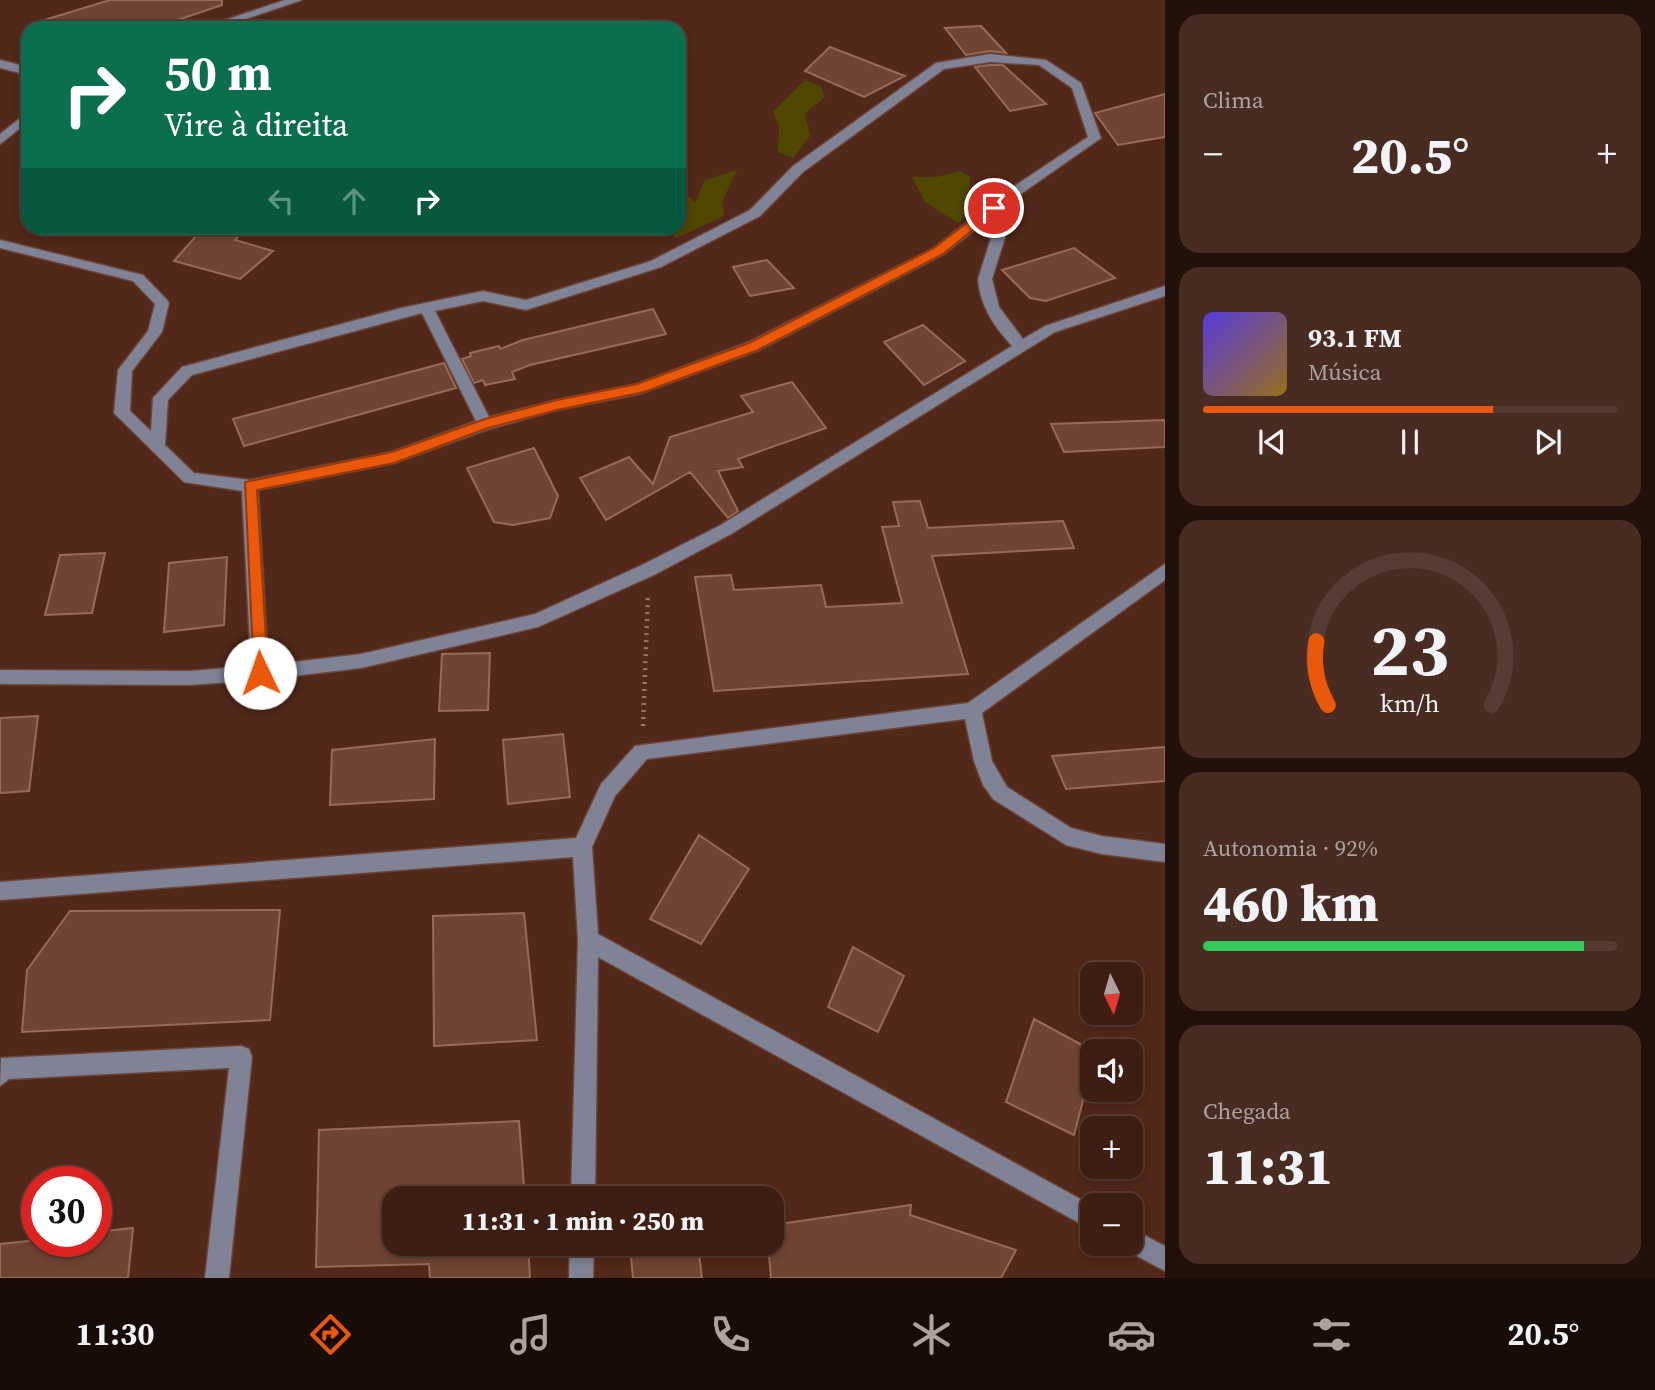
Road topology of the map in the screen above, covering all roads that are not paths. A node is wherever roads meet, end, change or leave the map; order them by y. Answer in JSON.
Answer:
{"nodes":[{"id":1,"x":296,"y":0,"type":"edge"},
{"id":2,"x":229,"y":21,"type":"edge"},
{"id":3,"x":0,"y":64,"type":"edge"},
{"id":4,"x":21,"y":69,"type":"edge"},
{"id":5,"x":21,"y":122,"type":"edge"},
{"id":6,"x":0,"y":140,"type":"edge"},
{"id":7,"x":1012,"y":194,"type":"junction"},
{"id":8,"x":0,"y":244,"type":"edge"},
{"id":9,"x":1165,"y":292,"type":"edge"},
{"id":10,"x":426,"y":308,"type":"junction"},
{"id":11,"x":1022,"y":347,"type":"junction"},
{"id":12,"x":485,"y":424,"type":"junction"},
{"id":13,"x":158,"y":447,"type":"junction"},
{"id":14,"x":250,"y":486,"type":"junction"},
{"id":15,"x":1165,"y":570,"type":"edge"},
{"id":16,"x":260,"y":673,"type":"junction"},
{"id":17,"x":0,"y":677,"type":"edge"},
{"id":18,"x":972,"y":710,"type":"junction"},
{"id":19,"x":582,"y":846,"type":"junction"},
{"id":20,"x":1165,"y":853,"type":"edge"},
{"id":21,"x":0,"y":891,"type":"edge"},
{"id":22,"x":588,"y":940,"type":"junction"},
{"id":23,"x":0,"y":1075,"type":"edge"},
{"id":24,"x":583,"y":1186,"type":"edge"},
{"id":25,"x":1080,"y":1211,"type":"edge"},
{"id":26,"x":1143,"y":1247,"type":"edge"},
{"id":27,"x":582,"y":1256,"type":"edge"},
{"id":28,"x":1165,"y":1259,"type":"edge"},
{"id":29,"x":217,"y":1278,"type":"edge"},
{"id":30,"x":581,"y":1278,"type":"edge"}],
"edges":[{"from":1,"to":2,"type":"street"},
{"from":3,"to":4,"type":"street"},
{"from":5,"to":6,"type":"street"},
{"from":7,"to":10,"type":"street"},
{"from":7,"to":11,"type":"street"},
{"from":7,"to":12,"type":"street"},
{"from":8,"to":13,"type":"street"},
{"from":9,"to":11,"type":"street"},
{"from":10,"to":12,"type":"street"},
{"from":10,"to":13,"type":"street"},
{"from":11,"to":16,"type":"street"},
{"from":12,"to":14,"type":"street"},
{"from":13,"to":14,"type":"street"},
{"from":14,"to":16,"type":"street"},
{"from":15,"to":18,"type":"street"},
{"from":16,"to":17,"type":"street"},
{"from":18,"to":19,"type":"street"},
{"from":18,"to":20,"type":"street"},
{"from":19,"to":21,"type":"street"},
{"from":19,"to":22,"type":"street"},
{"from":22,"to":24,"type":"street"},
{"from":22,"to":25,"type":"street"},
{"from":23,"to":29,"type":"street"},
{"from":26,"to":28,"type":"street"},
{"from":27,"to":30,"type":"street"}]}
